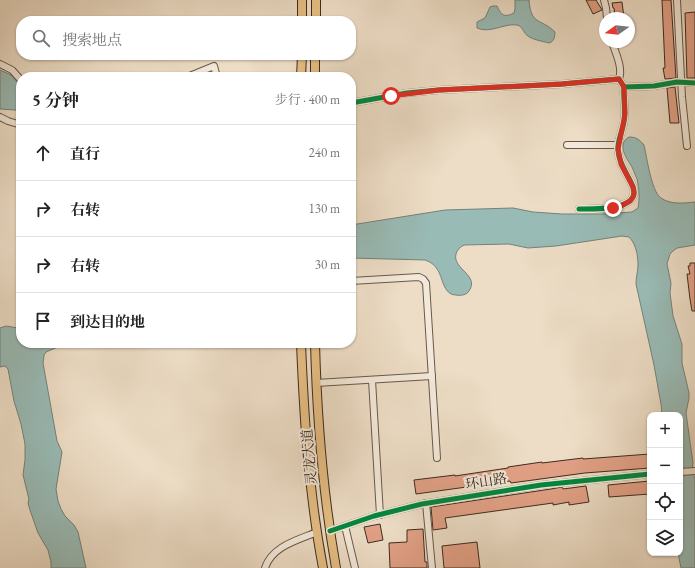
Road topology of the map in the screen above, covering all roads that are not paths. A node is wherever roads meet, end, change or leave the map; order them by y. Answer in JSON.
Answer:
{"nodes":[{"id":1,"x":302,"y":0,"type":"edge"},
{"id":2,"x":316,"y":0,"type":"edge"},
{"id":3,"x":604,"y":0,"type":"edge"},
{"id":4,"x":677,"y":0,"type":"edge"},
{"id":5,"x":606,"y":12,"type":"edge"},
{"id":6,"x":302,"y":16,"type":"edge"},
{"id":7,"x":316,"y":16,"type":"edge"},
{"id":8,"x":614,"y":48,"type":"edge"},
{"id":9,"x":302,"y":60,"type":"edge"},
{"id":10,"x":315,"y":60,"type":"edge"},
{"id":11,"x":0,"y":64,"type":"edge"},
{"id":12,"x":199,"y":72,"type":"edge"},
{"id":13,"x":216,"y":72,"type":"edge"},
{"id":14,"x":301,"y":72,"type":"edge"},
{"id":15,"x":315,"y":72,"type":"edge"},
{"id":16,"x":16,"y":74,"type":"edge"},
{"id":17,"x":619,"y":79,"type":"junction"},
{"id":18,"x":681,"y":82,"type":"junction"},
{"id":19,"x":695,"y":83,"type":"edge"},
{"id":20,"x":624,"y":87,"type":"junction"},
{"id":21,"x":356,"y":102,"type":"edge"},
{"id":22,"x":0,"y":117,"type":"edge"},
{"id":23,"x":16,"y":123,"type":"edge"},
{"id":24,"x":567,"y":145,"type":"dead end"},
{"id":25,"x":618,"y":145,"type":"junction"},
{"id":26,"x":687,"y":146,"type":"dead end"},
{"id":27,"x":579,"y":209,"type":"dead end"},
{"id":28,"x":356,"y":281,"type":"edge"},
{"id":29,"x":301,"y":348,"type":"edge"},
{"id":30,"x":314,"y":348,"type":"edge"},
{"id":31,"x":432,"y":376,"type":"junction"},
{"id":32,"x":372,"y":380,"type":"junction"},
{"id":33,"x":316,"y":383,"type":"junction"},
{"id":34,"x":437,"y":458,"type":"dead end"},
{"id":35,"x":695,"y":471,"type":"edge"},
{"id":36,"x":683,"y":472,"type":"edge"},
{"id":37,"x":647,"y":474,"type":"edge"},
{"id":38,"x":426,"y":503,"type":"junction"},
{"id":39,"x":380,"y":515,"type":"junction"},
{"id":40,"x":345,"y":526,"type":"junction"},
{"id":41,"x":330,"y":531,"type":"junction"},
{"id":42,"x":317,"y":532,"type":"junction"},
{"id":43,"x":336,"y":567,"type":"edge"},
{"id":44,"x":265,"y":568,"type":"edge"},
{"id":45,"x":322,"y":568,"type":"edge"},
{"id":46,"x":355,"y":568,"type":"edge"},
{"id":47,"x":432,"y":568,"type":"edge"}],
"edges":[{"from":1,"to":6,"type":"main road"},
{"from":2,"to":7,"type":"main road"},
{"from":3,"to":5,"type":"street"},
{"from":4,"to":18,"type":"street"},
{"from":8,"to":17,"type":"street"},
{"from":9,"to":14,"type":"main road"},
{"from":10,"to":15,"type":"main road"},
{"from":11,"to":16,"type":"street"},
{"from":12,"to":13,"type":"street"},
{"from":17,"to":20,"type":"street"},
{"from":17,"to":21,"type":"street"},
{"from":18,"to":19,"type":"street"},
{"from":18,"to":20,"type":"street"},
{"from":18,"to":26,"type":"street"},
{"from":20,"to":25,"type":"street"},
{"from":22,"to":23,"type":"street"},
{"from":24,"to":25,"type":"street"},
{"from":25,"to":27,"type":"street"},
{"from":28,"to":31,"type":"street"},
{"from":29,"to":42,"type":"main road","name":"灵龙大道"},
{"from":30,"to":33,"type":"main road","name":"灵龙大道"},
{"from":31,"to":32,"type":"street"},
{"from":31,"to":34,"type":"street"},
{"from":32,"to":33,"type":"street"},
{"from":32,"to":39,"type":"street"},
{"from":33,"to":41,"type":"main road","name":"灵龙大道"},
{"from":35,"to":36,"type":"street"},
{"from":37,"to":38,"type":"street","name":"环山路"},
{"from":38,"to":39,"type":"street","name":"环山路"},
{"from":38,"to":47,"type":"street"},
{"from":39,"to":40,"type":"street","name":"环山路"},
{"from":40,"to":41,"type":"street","name":"环山路"},
{"from":40,"to":46,"type":"street"},
{"from":41,"to":43,"type":"main road","name":"灵龙大道"},
{"from":42,"to":44,"type":"street"},
{"from":42,"to":45,"type":"main road","name":"灵龙大道"}]}
